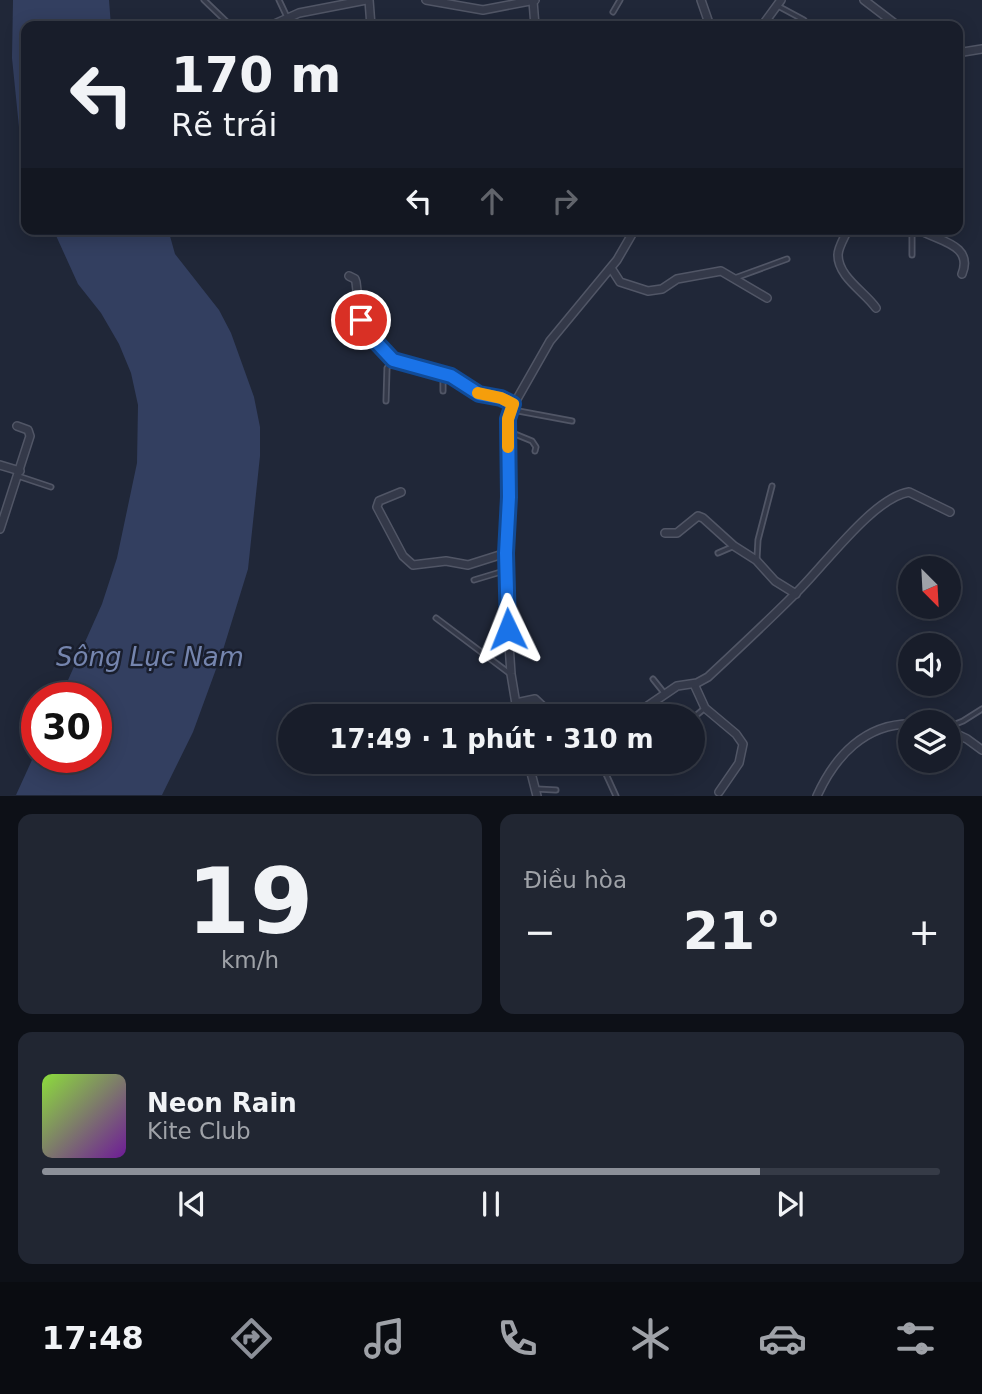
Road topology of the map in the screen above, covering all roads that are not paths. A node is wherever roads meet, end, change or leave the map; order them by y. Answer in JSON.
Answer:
{"nodes":[{"id":1,"x":204,"y":0,"type":"edge"},
{"id":2,"x":279,"y":0,"type":"edge"},
{"id":3,"x":368,"y":0,"type":"edge"},
{"id":4,"x":426,"y":0,"type":"edge"},
{"id":5,"x":531,"y":0,"type":"edge"},
{"id":6,"x":620,"y":0,"type":"edge"},
{"id":7,"x":701,"y":0,"type":"edge"},
{"id":8,"x":864,"y":0,"type":"edge"},
{"id":9,"x":779,"y":3,"type":"edge"},
{"id":10,"x":461,"y":4,"type":"edge"},
{"id":11,"x":613,"y":12,"type":"dead end"},
{"id":12,"x":287,"y":17,"type":"junction"},
{"id":13,"x":804,"y":20,"type":"dead end"},
{"id":14,"x":226,"y":21,"type":"edge"},
{"id":15,"x":279,"y":21,"type":"edge"},
{"id":16,"x":371,"y":21,"type":"edge"},
{"id":17,"x":535,"y":21,"type":"edge"},
{"id":18,"x":708,"y":21,"type":"edge"},
{"id":19,"x":766,"y":21,"type":"edge"},
{"id":20,"x":891,"y":21,"type":"edge"},
{"id":21,"x":982,"y":49,"type":"edge"},
{"id":22,"x":963,"y":52,"type":"edge"},
{"id":23,"x":631,"y":235,"type":"edge"},
{"id":24,"x":845,"y":235,"type":"edge"},
{"id":25,"x":912,"y":235,"type":"edge"},
{"id":26,"x":930,"y":235,"type":"edge"},
{"id":27,"x":912,"y":255,"type":"dead end"},
{"id":28,"x":787,"y":259,"type":"dead end"},
{"id":29,"x":611,"y":268,"type":"junction"},
{"id":30,"x":962,"y":274,"type":"dead end"},
{"id":31,"x":349,"y":276,"type":"dead end"},
{"id":32,"x":733,"y":279,"type":"junction"},
{"id":33,"x":767,"y":298,"type":"dead end"},
{"id":34,"x":876,"y":308,"type":"dead end"},
{"id":35,"x":393,"y":360,"type":"junction"},
{"id":36,"x":451,"y":376,"type":"junction"},
{"id":37,"x":443,"y":391,"type":"dead end"},
{"id":38,"x":386,"y":401,"type":"dead end"},
{"id":39,"x":511,"y":407,"type":"junction"},
{"id":40,"x":572,"y":421,"type":"dead end"},
{"id":41,"x":17,"y":426,"type":"dead end"},
{"id":42,"x":508,"y":431,"type":"junction"},
{"id":43,"x":535,"y":451,"type":"dead end"},
{"id":44,"x":0,"y":465,"type":"edge"},
{"id":45,"x":19,"y":473,"type":"junction"},
{"id":46,"x":772,"y":486,"type":"dead end"},
{"id":47,"x":51,"y":487,"type":"dead end"},
{"id":48,"x":401,"y":492,"type":"dead end"},
{"id":49,"x":950,"y":512,"type":"dead end"},
{"id":50,"x":0,"y":529,"type":"edge"},
{"id":51,"x":666,"y":533,"type":"dead end"},
{"id":52,"x":734,"y":546,"type":"junction"},
{"id":53,"x":506,"y":553,"type":"junction"},
{"id":54,"x":718,"y":553,"type":"dead end"},
{"id":55,"x":757,"y":560,"type":"junction"},
{"id":56,"x":506,"y":571,"type":"junction"},
{"id":57,"x":474,"y":580,"type":"dead end"},
{"id":58,"x":796,"y":594,"type":"junction"},
{"id":59,"x":436,"y":618,"type":"dead end"},
{"id":60,"x":511,"y":674,"type":"junction"},
{"id":61,"x":653,"y":679,"type":"dead end"},
{"id":62,"x":694,"y":684,"type":"junction"},
{"id":63,"x":665,"y":694,"type":"junction"},
{"id":64,"x":516,"y":703,"type":"joint"},
{"id":65,"x":540,"y":704,"type":"edge"},
{"id":66,"x":651,"y":704,"type":"edge"},
{"id":67,"x":703,"y":704,"type":"edge"},
{"id":68,"x":705,"y":708,"type":"edge"},
{"id":69,"x":982,"y":709,"type":"edge"},
{"id":70,"x":961,"y":723,"type":"edge"},
{"id":71,"x":898,"y":726,"type":"edge"},
{"id":72,"x":961,"y":736,"type":"edge"},
{"id":73,"x":982,"y":750,"type":"edge"},
{"id":74,"x":531,"y":774,"type":"edge"},
{"id":75,"x":605,"y":774,"type":"edge"},
{"id":76,"x":556,"y":790,"type":"dead end"},
{"id":77,"x":536,"y":792,"type":"edge"},
{"id":78,"x":719,"y":792,"type":"dead end"},
{"id":79,"x":616,"y":796,"type":"edge"},
{"id":80,"x":817,"y":796,"type":"edge"}],
"edges":[{"from":1,"to":14,"type":"lane"},
{"from":2,"to":12,"type":"lane"},
{"from":3,"to":12,"type":"street"},
{"from":3,"to":16,"type":"street"},
{"from":4,"to":10,"type":"street"},
{"from":5,"to":10,"type":"street"},
{"from":5,"to":17,"type":"street"},
{"from":6,"to":11,"type":"lane"},
{"from":7,"to":18,"type":"street"},
{"from":8,"to":20,"type":"street"},
{"from":9,"to":13,"type":"lane"},
{"from":9,"to":19,"type":"street"},
{"from":12,"to":15,"type":"street"},
{"from":21,"to":22,"type":"street"},
{"from":23,"to":29,"type":"street"},
{"from":24,"to":34,"type":"street"},
{"from":25,"to":27,"type":"lane"},
{"from":26,"to":30,"type":"street"},
{"from":28,"to":32,"type":"lane"},
{"from":29,"to":32,"type":"street"},
{"from":29,"to":39,"type":"street"},
{"from":31,"to":35,"type":"street"},
{"from":32,"to":33,"type":"street"},
{"from":35,"to":36,"type":"street"},
{"from":35,"to":38,"type":"lane"},
{"from":36,"to":37,"type":"lane"},
{"from":36,"to":39,"type":"street"},
{"from":39,"to":40,"type":"lane"},
{"from":39,"to":42,"type":"street"},
{"from":41,"to":45,"type":"street"},
{"from":42,"to":43,"type":"lane"},
{"from":42,"to":53,"type":"street"},
{"from":44,"to":45,"type":"street"},
{"from":45,"to":47,"type":"lane"},
{"from":45,"to":50,"type":"street"},
{"from":46,"to":55,"type":"lane"},
{"from":48,"to":53,"type":"street"},
{"from":49,"to":58,"type":"street"},
{"from":51,"to":52,"type":"street"},
{"from":52,"to":54,"type":"lane"},
{"from":52,"to":55,"type":"street"},
{"from":53,"to":56,"type":"street"},
{"from":55,"to":58,"type":"street"},
{"from":56,"to":57,"type":"lane"},
{"from":56,"to":60,"type":"street"},
{"from":58,"to":62,"type":"street"},
{"from":59,"to":60,"type":"lane"},
{"from":60,"to":64,"type":"street"},
{"from":61,"to":63,"type":"lane"},
{"from":62,"to":63,"type":"street"},
{"from":62,"to":67,"type":"street"},
{"from":63,"to":66,"type":"street"},
{"from":64,"to":65,"type":"street"},
{"from":68,"to":78,"type":"street"},
{"from":69,"to":70,"type":"lane"},
{"from":71,"to":80,"type":"street"},
{"from":72,"to":73,"type":"street"},
{"from":74,"to":77,"type":"street"},
{"from":75,"to":79,"type":"lane"},
{"from":76,"to":77,"type":"lane"}]}
